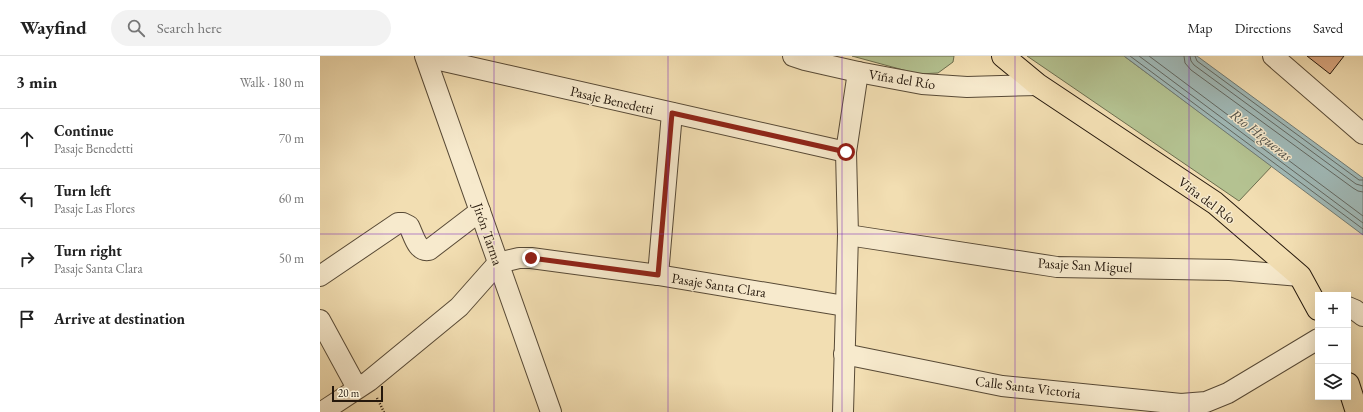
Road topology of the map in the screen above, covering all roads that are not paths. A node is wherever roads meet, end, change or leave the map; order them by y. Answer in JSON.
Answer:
{"nodes":[{"id":1,"x":426,"y":56,"type":"edge"},
{"id":2,"x":793,"y":56,"type":"edge"},
{"id":3,"x":1003,"y":56,"type":"edge"},
{"id":4,"x":1273,"y":56,"type":"edge"},
{"id":5,"x":858,"y":72,"type":"junction"},
{"id":6,"x":1038,"y":85,"type":"junction"},
{"id":7,"x":672,"y":113,"type":"junction"},
{"id":8,"x":1363,"y":134,"type":"edge"},
{"id":9,"x":846,"y":152,"type":"junction"},
{"id":10,"x":480,"y":211,"type":"junction"},
{"id":11,"x":848,"y":235,"type":"junction"},
{"id":12,"x":498,"y":263,"type":"junction"},
{"id":13,"x":658,"y":275,"type":"junction"},
{"id":14,"x":320,"y":276,"type":"edge"},
{"id":15,"x":1300,"y":276,"type":"junction"},
{"id":16,"x":1315,"y":302,"type":"edge"},
{"id":17,"x":845,"y":306,"type":"junction"},
{"id":18,"x":1351,"y":308,"type":"edge"},
{"id":19,"x":1363,"y":316,"type":"edge"},
{"id":20,"x":320,"y":320,"type":"edge"},
{"id":21,"x":1315,"y":341,"type":"edge"},
{"id":22,"x":844,"y":354,"type":"junction"},
{"id":23,"x":356,"y":388,"type":"junction"},
{"id":24,"x":1351,"y":393,"type":"edge"},
{"id":25,"x":322,"y":412,"type":"edge"},
{"id":26,"x":550,"y":412,"type":"edge"},
{"id":27,"x":843,"y":412,"type":"edge"},
{"id":28,"x":1357,"y":412,"type":"edge"}],
"edges":[{"from":1,"to":7,"type":"street","name":"Pasaje Benedetti"},
{"from":1,"to":10,"type":"street","name":"Jirón Tarma"},
{"from":2,"to":5,"type":"street","name":"Viña del Río"},
{"from":3,"to":6,"type":"highway","name":"Viña del Río"},
{"from":4,"to":8,"type":"street"},
{"from":5,"to":6,"type":"street","name":"Viña del Río"},
{"from":5,"to":9,"type":"street"},
{"from":6,"to":15,"type":"highway","name":"Viña del Río"},
{"from":7,"to":9,"type":"street","name":"Pasaje Benedetti"},
{"from":7,"to":13,"type":"street"},
{"from":9,"to":11,"type":"street"},
{"from":10,"to":12,"type":"street","name":"Jirón Tarma"},
{"from":10,"to":14,"type":"street"},
{"from":11,"to":15,"type":"street","name":"Pasaje San Miguel"},
{"from":11,"to":17,"type":"street"},
{"from":12,"to":13,"type":"street","name":"Pasaje Santa Clara"},
{"from":12,"to":23,"type":"street"},
{"from":12,"to":26,"type":"street","name":"Jirón Tarma"},
{"from":13,"to":17,"type":"street","name":"Pasaje Santa Clara"},
{"from":15,"to":16,"type":"highway","name":"Viña del Río"},
{"from":17,"to":22,"type":"street"},
{"from":18,"to":19,"type":"street"},
{"from":20,"to":23,"type":"street"},
{"from":21,"to":22,"type":"street","name":"Calle Santa Victoria"},
{"from":22,"to":27,"type":"street"},
{"from":23,"to":25,"type":"street"},
{"from":24,"to":28,"type":"highway"}]}
